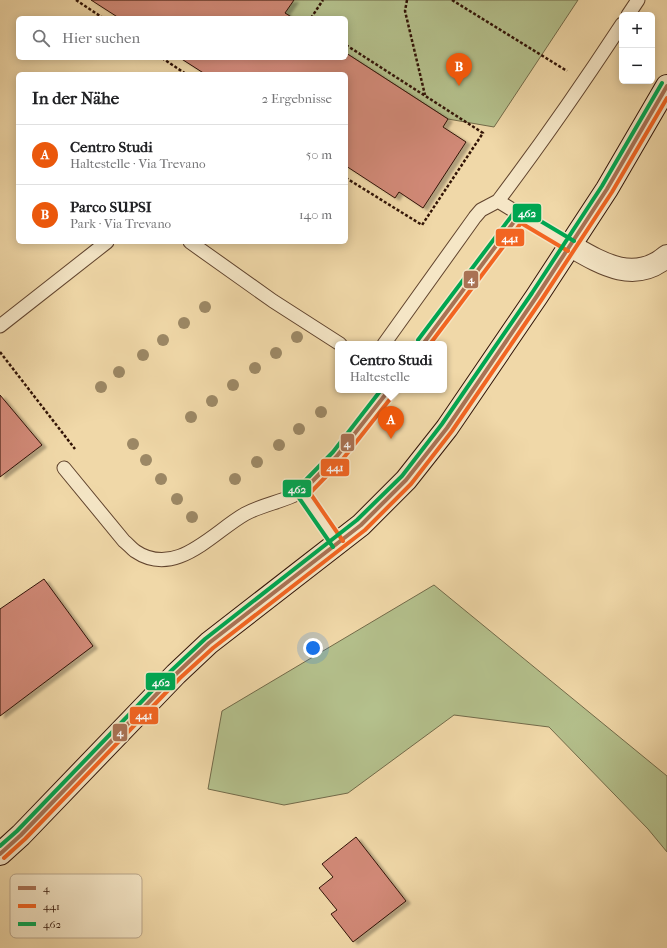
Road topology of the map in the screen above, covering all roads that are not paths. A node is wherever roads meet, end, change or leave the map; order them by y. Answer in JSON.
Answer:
{"nodes":[{"id":1,"x":638,"y":0,"type":"edge"},
{"id":2,"x":630,"y":12,"type":"edge"},
{"id":3,"x":619,"y":29,"type":"edge"},
{"id":4,"x":667,"y":86,"type":"edge"},
{"id":5,"x":498,"y":201,"type":"junction"},
{"id":6,"x":519,"y":215,"type":"junction"},
{"id":7,"x":104,"y":244,"type":"edge"},
{"id":8,"x":193,"y":244,"type":"edge"},
{"id":9,"x":571,"y":246,"type":"junction"},
{"id":10,"x":667,"y":256,"type":"edge"},
{"id":11,"x":0,"y":326,"type":"edge"},
{"id":12,"x":335,"y":341,"type":"edge"},
{"id":13,"x":386,"y":341,"type":"edge"},
{"id":14,"x":425,"y":341,"type":"edge"},
{"id":15,"x":387,"y":393,"type":"edge"},
{"id":16,"x":64,"y":468,"type":"dead end"},
{"id":17,"x":302,"y":492,"type":"junction"},
{"id":18,"x":338,"y":544,"type":"junction"},
{"id":19,"x":0,"y":854,"type":"edge"}],
"edges":[{"from":1,"to":2,"type":"lane"},
{"from":3,"to":5,"type":"lane"},
{"from":4,"to":9,"type":"main road"},
{"from":5,"to":6,"type":"lane"},
{"from":5,"to":13,"type":"lane"},
{"from":6,"to":9,"type":"lane"},
{"from":6,"to":14,"type":"lane"},
{"from":7,"to":11,"type":"lane"},
{"from":8,"to":12,"type":"lane"},
{"from":9,"to":10,"type":"main road"},
{"from":9,"to":18,"type":"main road"},
{"from":15,"to":17,"type":"lane"},
{"from":16,"to":17,"type":"lane"},
{"from":17,"to":18,"type":"lane"},
{"from":18,"to":19,"type":"main road"}]}
